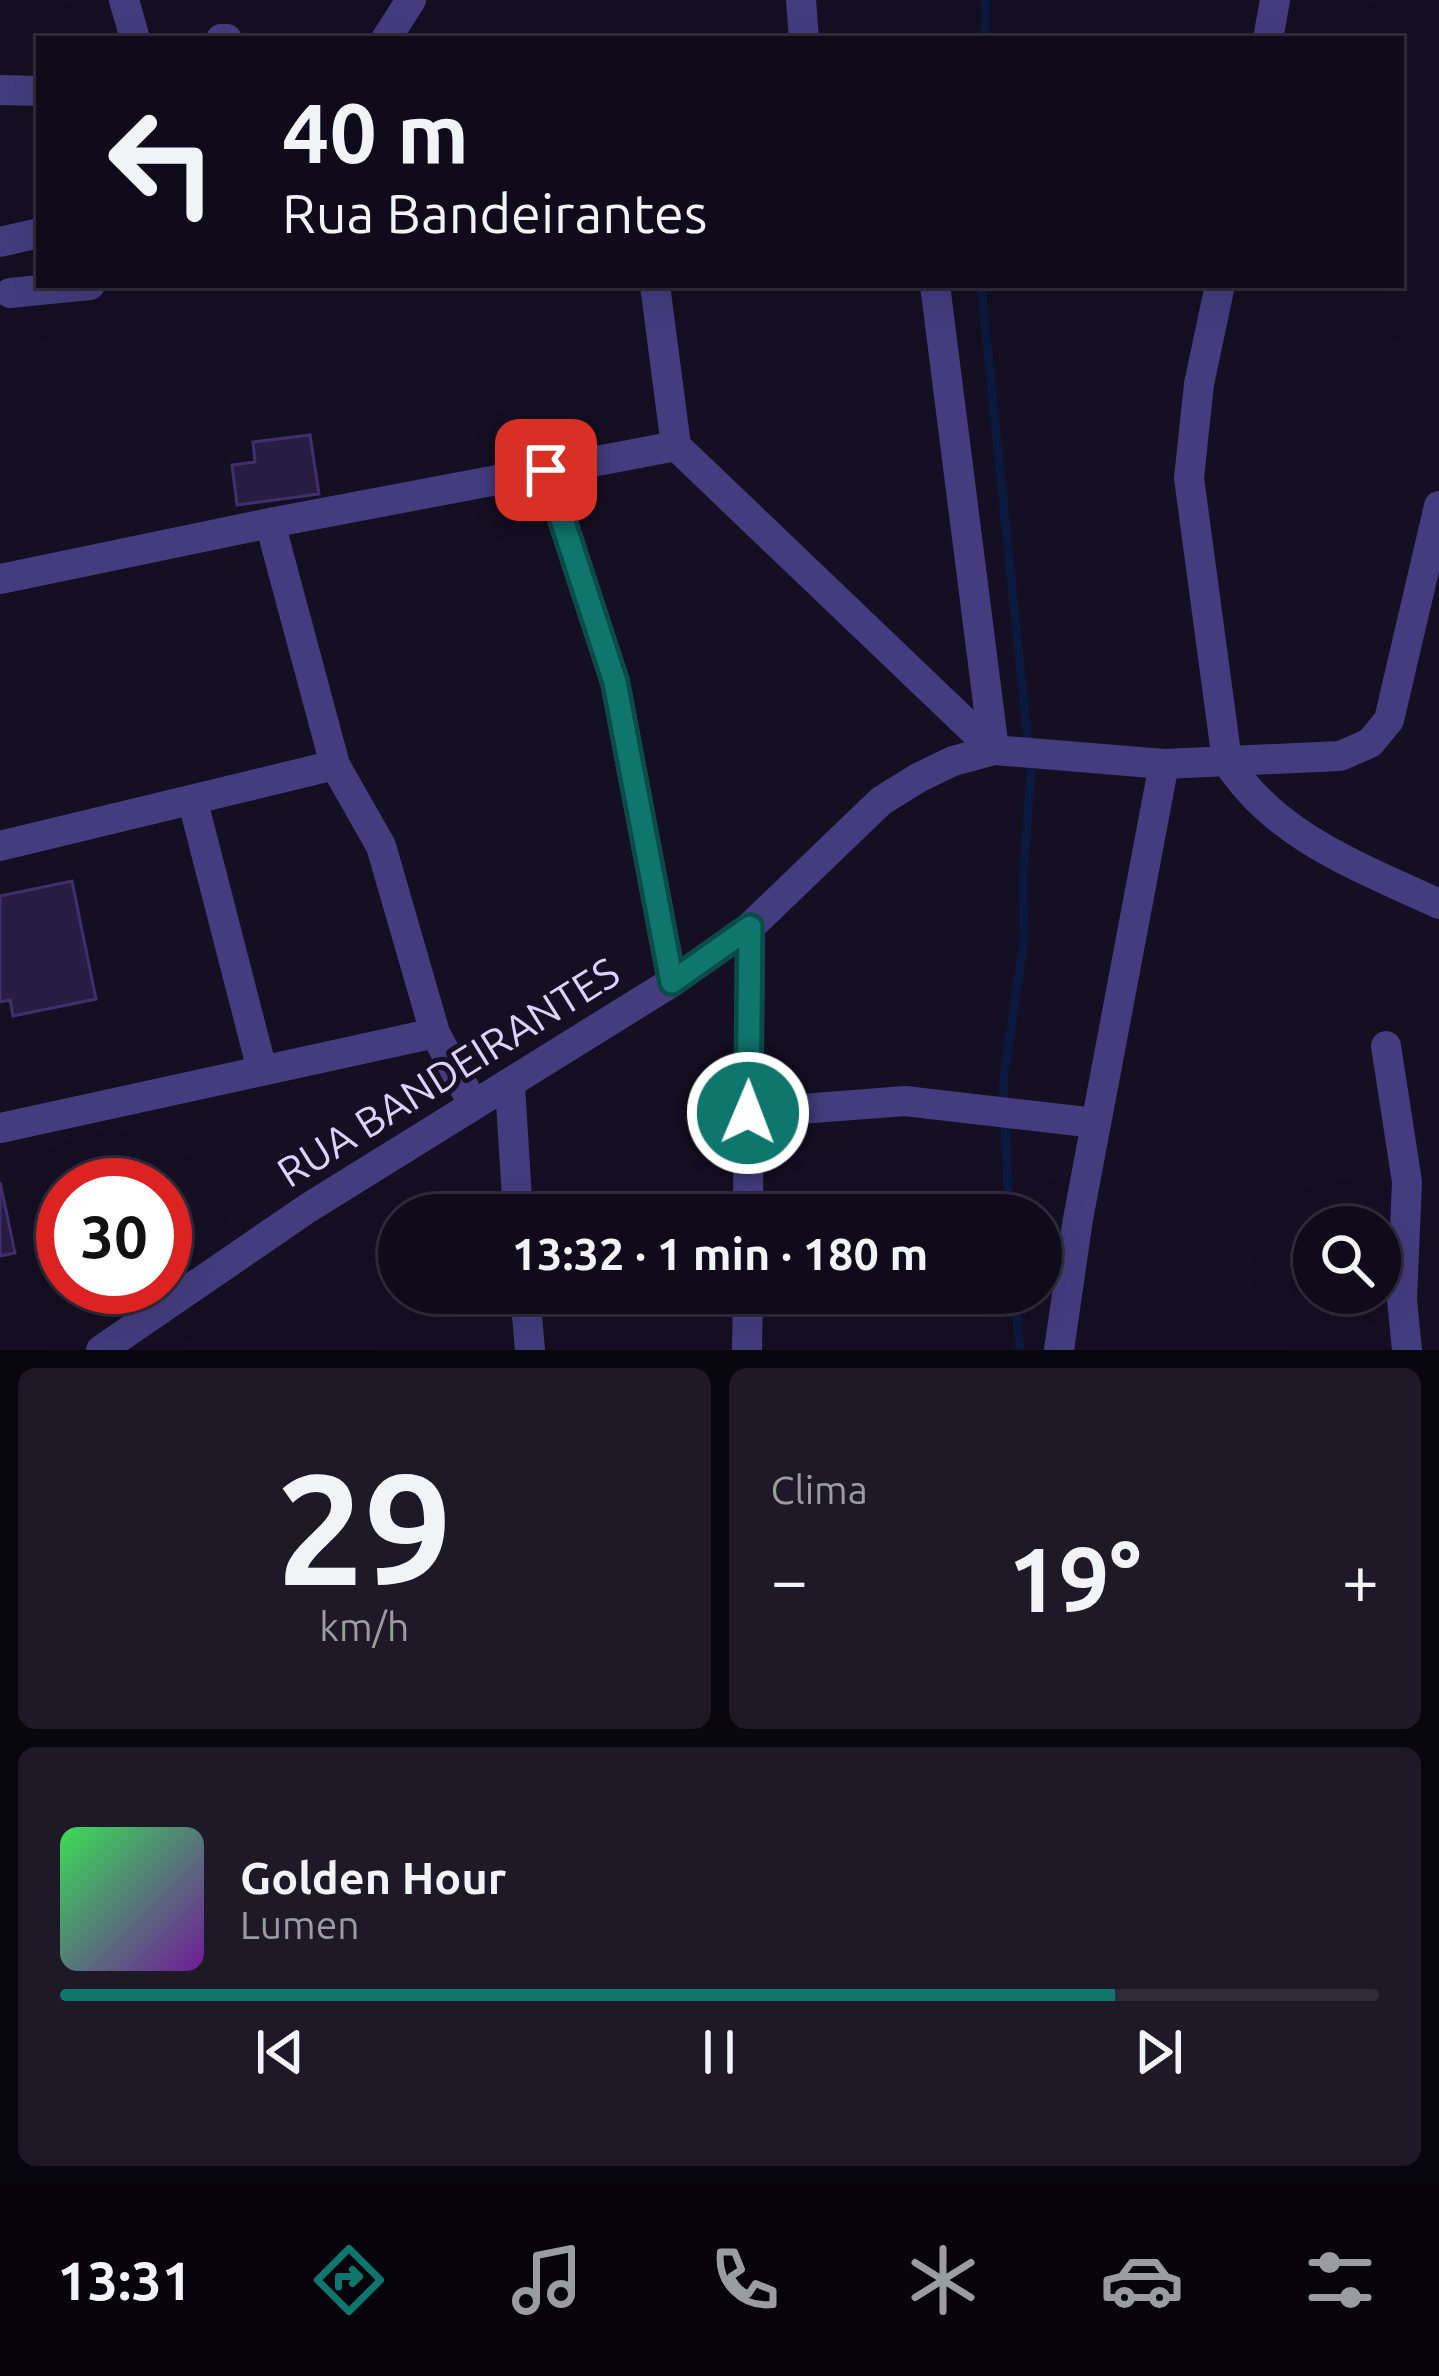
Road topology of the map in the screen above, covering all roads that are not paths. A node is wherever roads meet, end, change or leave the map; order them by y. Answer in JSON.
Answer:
{"nodes":[{"id":1,"x":124,"y":0,"type":"edge"},
{"id":2,"x":411,"y":0,"type":"edge"},
{"id":3,"x":801,"y":0,"type":"edge"},
{"id":4,"x":1275,"y":0,"type":"edge"},
{"id":5,"x":134,"y":36,"type":"edge"},
{"id":6,"x":388,"y":36,"type":"edge"},
{"id":7,"x":804,"y":36,"type":"edge"},
{"id":8,"x":1269,"y":36,"type":"edge"},
{"id":9,"x":0,"y":90,"type":"edge"},
{"id":10,"x":36,"y":91,"type":"edge"},
{"id":11,"x":36,"y":233,"type":"edge"},
{"id":12,"x":0,"y":242,"type":"edge"},
{"id":13,"x":655,"y":288,"type":"edge"},
{"id":14,"x":934,"y":288,"type":"edge"},
{"id":15,"x":1219,"y":288,"type":"edge"},
{"id":16,"x":676,"y":446,"type":"junction"},
{"id":17,"x":546,"y":470,"type":"junction"},
{"id":18,"x":1439,"y":506,"type":"edge"},
{"id":19,"x":270,"y":523,"type":"junction"},
{"id":20,"x":0,"y":579,"type":"edge"},
{"id":21,"x":994,"y":750,"type":"junction"},
{"id":22,"x":1227,"y":761,"type":"junction"},
{"id":23,"x":1164,"y":764,"type":"junction"},
{"id":24,"x":335,"y":765,"type":"junction"},
{"id":25,"x":193,"y":802,"type":"junction"},
{"id":26,"x":0,"y":846,"type":"edge"},
{"id":27,"x":1439,"y":904,"type":"edge"},
{"id":28,"x":750,"y":927,"type":"junction"},
{"id":29,"x":672,"y":982,"type":"junction"},
{"id":30,"x":435,"y":1034,"type":"junction"},
{"id":31,"x":1386,"y":1046,"type":"dead end"},
{"id":32,"x":262,"y":1070,"type":"junction"},
{"id":33,"x":510,"y":1086,"type":"junction"},
{"id":34,"x":473,"y":1104,"type":"junction"},
{"id":35,"x":748,"y":1113,"type":"junction"},
{"id":36,"x":1096,"y":1123,"type":"junction"},
{"id":37,"x":0,"y":1128,"type":"edge"},
{"id":38,"x":517,"y":1194,"type":"edge"},
{"id":39,"x":748,"y":1194,"type":"edge"},
{"id":40,"x":527,"y":1314,"type":"edge"},
{"id":41,"x":748,"y":1314,"type":"edge"},
{"id":42,"x":101,"y":1350,"type":"edge"},
{"id":43,"x":530,"y":1350,"type":"edge"},
{"id":44,"x":747,"y":1350,"type":"edge"},
{"id":45,"x":1059,"y":1350,"type":"edge"},
{"id":46,"x":1407,"y":1350,"type":"edge"}],
"edges":[{"from":1,"to":5,"type":"street"},
{"from":2,"to":6,"type":"street"},
{"from":3,"to":7,"type":"street"},
{"from":4,"to":8,"type":"street"},
{"from":9,"to":10,"type":"street"},
{"from":11,"to":12,"type":"street"},
{"from":13,"to":16,"type":"street"},
{"from":14,"to":21,"type":"street"},
{"from":15,"to":22,"type":"street"},
{"from":16,"to":17,"type":"street"},
{"from":16,"to":21,"type":"street"},
{"from":17,"to":19,"type":"street"},
{"from":17,"to":29,"type":"street"},
{"from":18,"to":22,"type":"street","name":"RUA BANDEIRANTES"},
{"from":19,"to":20,"type":"street"},
{"from":19,"to":24,"type":"street"},
{"from":21,"to":23,"type":"street","name":"RUA BANDEIRANTES"},
{"from":21,"to":28,"type":"street","name":"RUA BANDEIRANTES"},
{"from":22,"to":23,"type":"street","name":"RUA BANDEIRANTES"},
{"from":22,"to":27,"type":"street"},
{"from":23,"to":36,"type":"street"},
{"from":24,"to":25,"type":"street"},
{"from":24,"to":30,"type":"street"},
{"from":25,"to":26,"type":"street"},
{"from":25,"to":32,"type":"street"},
{"from":28,"to":29,"type":"street","name":"RUA BANDEIRANTES"},
{"from":28,"to":35,"type":"street"},
{"from":29,"to":33,"type":"street","name":"RUA BANDEIRANTES"},
{"from":30,"to":32,"type":"street"},
{"from":30,"to":34,"type":"street"},
{"from":31,"to":46,"type":"street"},
{"from":32,"to":37,"type":"street"},
{"from":33,"to":34,"type":"street","name":"RUA BANDEIRANTES"},
{"from":33,"to":38,"type":"street"},
{"from":34,"to":42,"type":"street","name":"RUA BANDEIRANTES"},
{"from":35,"to":36,"type":"street"},
{"from":35,"to":39,"type":"street"},
{"from":36,"to":45,"type":"street"},
{"from":40,"to":43,"type":"street"},
{"from":41,"to":44,"type":"street"}]}
